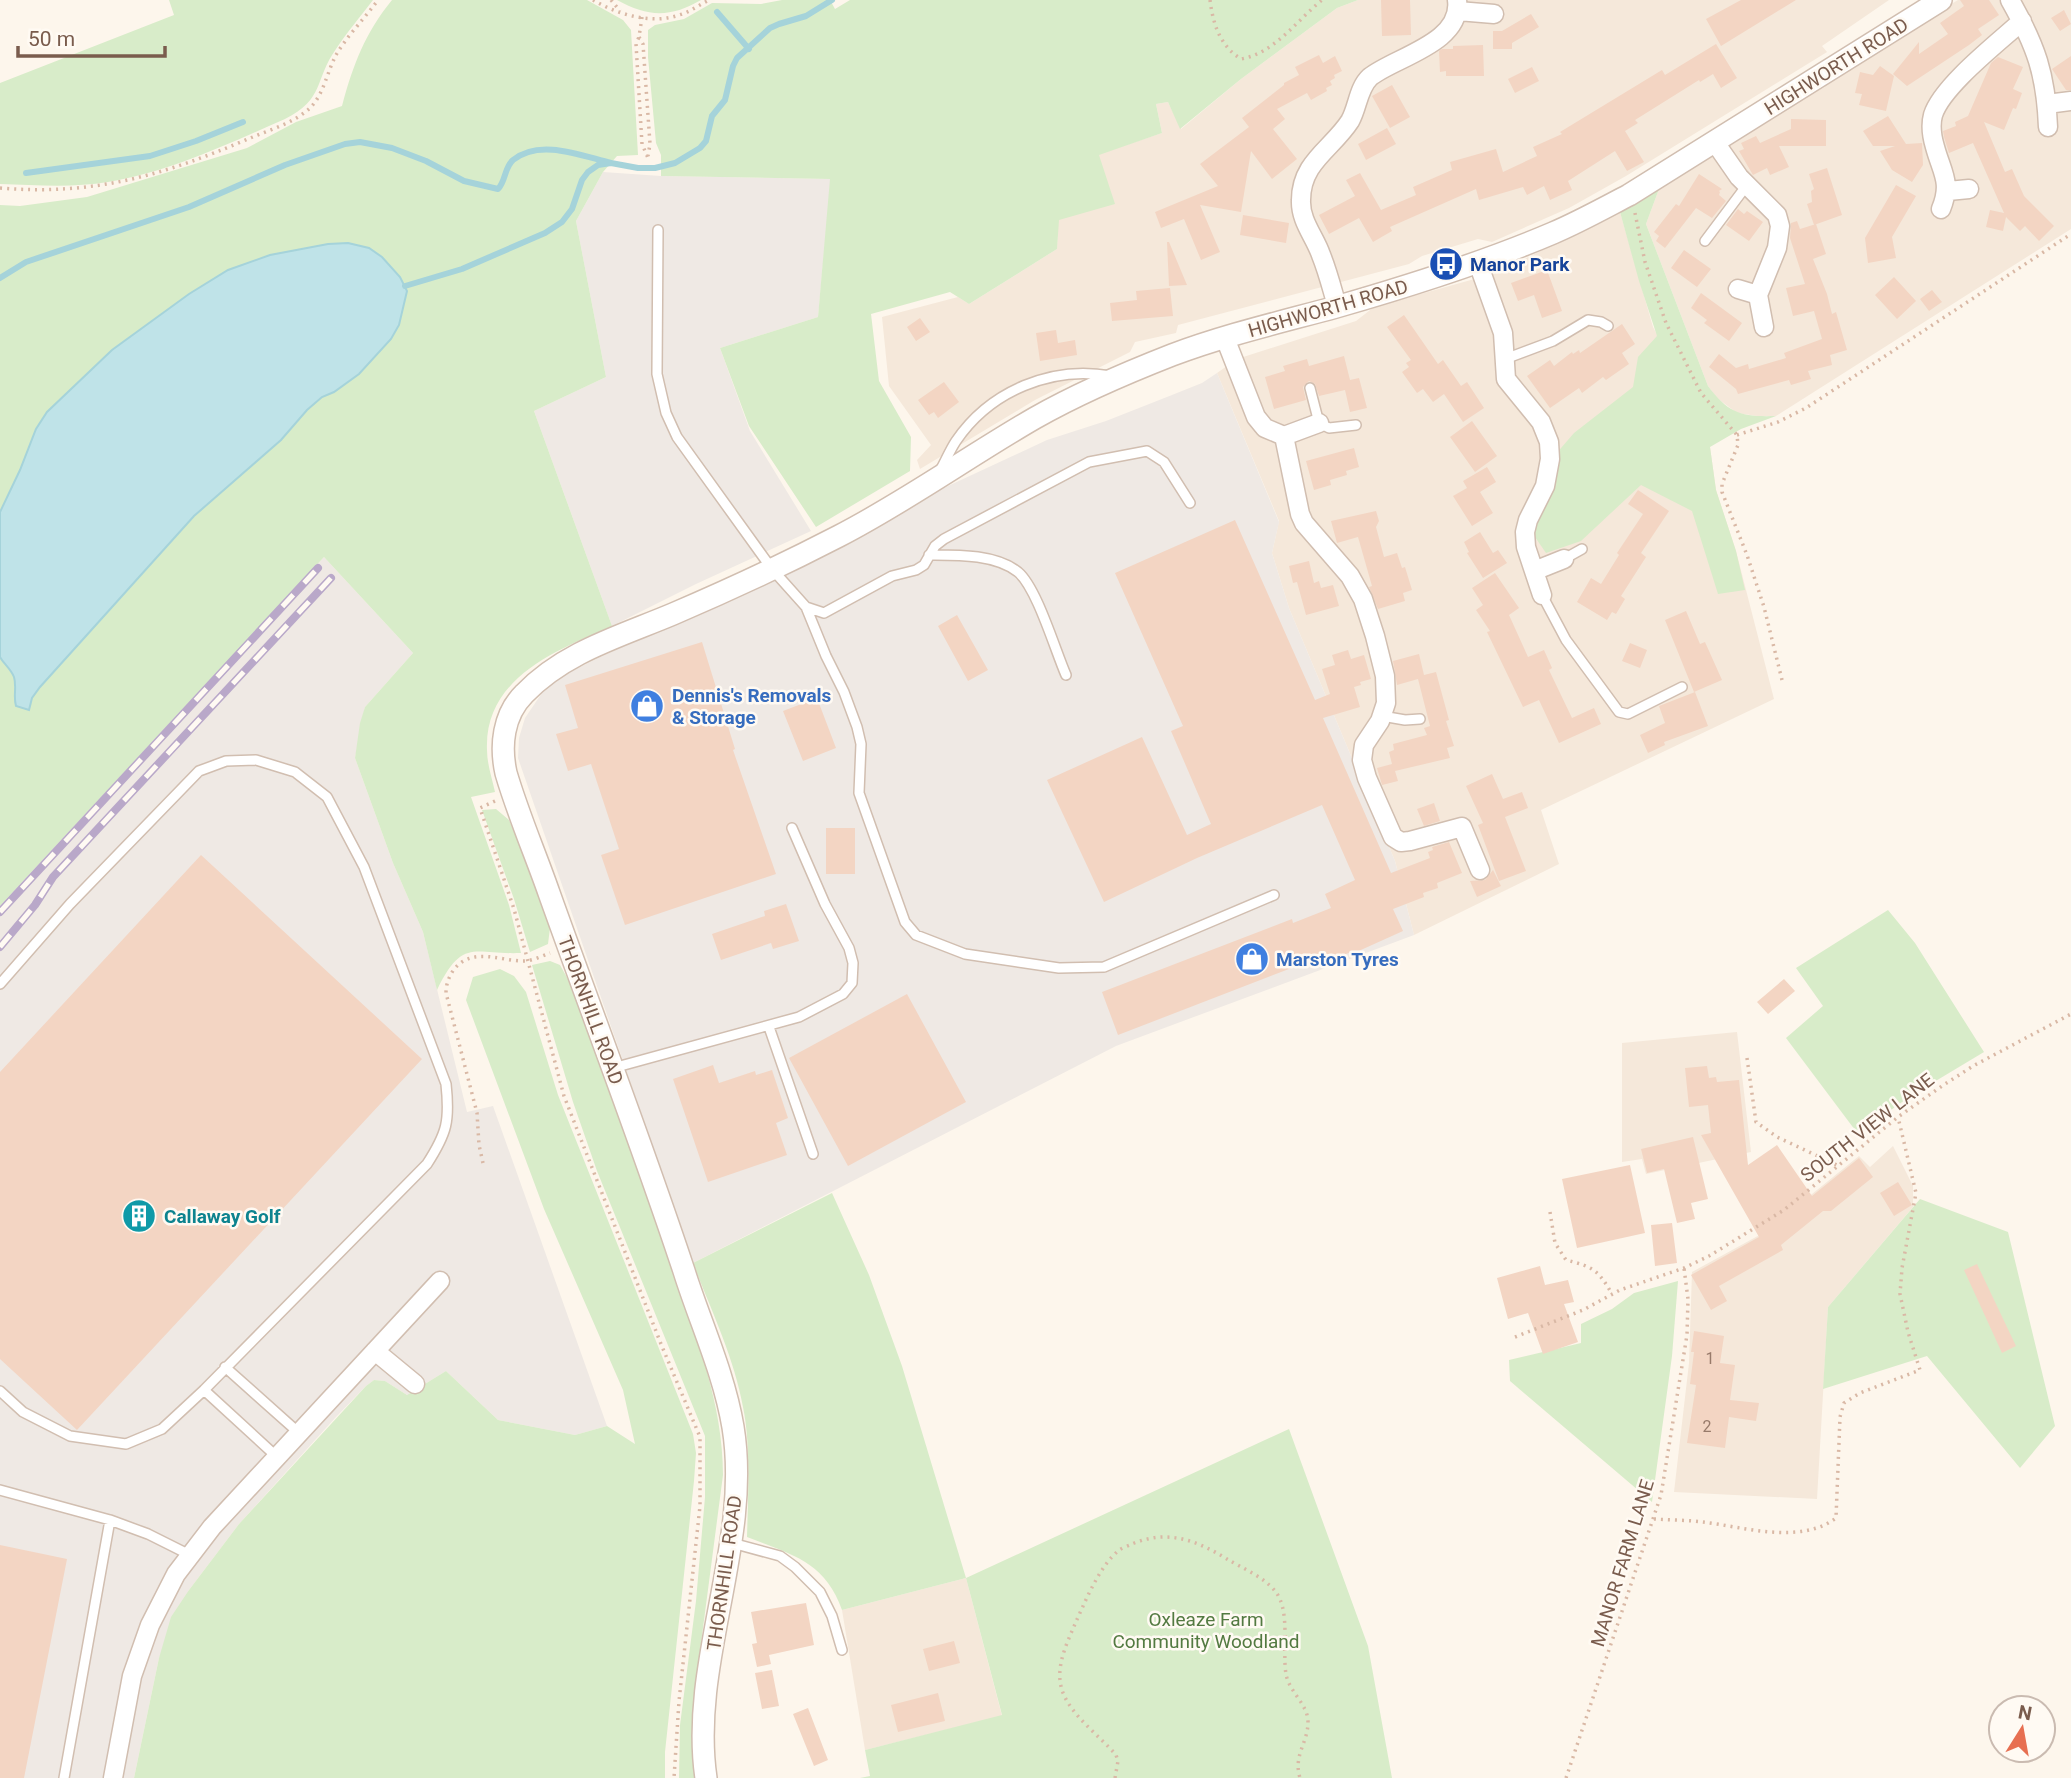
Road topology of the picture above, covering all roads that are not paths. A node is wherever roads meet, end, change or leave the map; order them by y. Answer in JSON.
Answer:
{"nodes":[{"id":1,"x":1941,"y":0,"type":"edge"},
{"id":2,"x":2010,"y":0,"type":"edge"},
{"id":3,"x":1457,"y":5,"type":"edge"},
{"id":4,"x":1493,"y":14,"type":"dead end"},
{"id":5,"x":2022,"y":22,"type":"junction"},
{"id":6,"x":2071,"y":101,"type":"edge"},
{"id":7,"x":2047,"y":104,"type":"junction"},
{"id":8,"x":2048,"y":127,"type":"dead end"},
{"id":9,"x":1714,"y":141,"type":"junction"},
{"id":10,"x":1747,"y":185,"type":"junction"},
{"id":11,"x":1969,"y":188,"type":"dead end"},
{"id":12,"x":1948,"y":191,"type":"junction"},
{"id":13,"x":1941,"y":209,"type":"dead end"},
{"id":14,"x":658,"y":230,"type":"dead end"},
{"id":15,"x":1705,"y":241,"type":"dead end"},
{"id":16,"x":1478,"y":263,"type":"junction"},
{"id":17,"x":1738,"y":289,"type":"dead end"},
{"id":18,"x":1758,"y":295,"type":"junction"},
{"id":19,"x":1337,"y":306,"type":"junction"},
{"id":20,"x":1608,"y":326,"type":"dead end"},
{"id":21,"x":1764,"y":327,"type":"dead end"},
{"id":22,"x":1225,"y":338,"type":"junction"},
{"id":23,"x":1503,"y":359,"type":"junction"},
{"id":24,"x":1118,"y":377,"type":"junction"},
{"id":25,"x":1310,"y":388,"type":"dead end"},
{"id":26,"x":1319,"y":423,"type":"junction"},
{"id":27,"x":1356,"y":425,"type":"dead end"},
{"id":28,"x":1284,"y":436,"type":"junction"},
{"id":29,"x":932,"y":483,"type":"junction"},
{"id":30,"x":1190,"y":503,"type":"dead end"},
{"id":31,"x":1583,"y":549,"type":"dead end"},
{"id":32,"x":929,"y":555,"type":"junction"},
{"id":33,"x":1564,"y":559,"type":"joint"},
{"id":34,"x":772,"y":569,"type":"junction"},
{"id":35,"x":1534,"y":571,"type":"junction"},
{"id":36,"x":1542,"y":595,"type":"joint"},
{"id":37,"x":806,"y":607,"type":"junction"},
{"id":38,"x":1066,"y":675,"type":"dead end"},
{"id":39,"x":1682,"y":687,"type":"dead end"},
{"id":40,"x":1382,"y":716,"type":"junction"},
{"id":41,"x":1420,"y":719,"type":"dead end"},
{"id":42,"x":792,"y":828,"type":"dead end"},
{"id":43,"x":1480,"y":870,"type":"dead end"},
{"id":44,"x":1274,"y":895,"type":"dead end"},
{"id":45,"x":0,"y":984,"type":"edge"},
{"id":46,"x":769,"y":1027,"type":"junction"},
{"id":47,"x":613,"y":1068,"type":"junction"},
{"id":48,"x":813,"y":1154,"type":"dead end"},
{"id":49,"x":440,"y":1281,"type":"dead end"},
{"id":50,"x":375,"y":1351,"type":"junction"},
{"id":51,"x":225,"y":1367,"type":"junction"},
{"id":52,"x":415,"y":1384,"type":"dead end"},
{"id":53,"x":204,"y":1390,"type":"junction"},
{"id":54,"x":0,"y":1391,"type":"edge"},
{"id":55,"x":299,"y":1433,"type":"junction"},
{"id":56,"x":277,"y":1457,"type":"junction"},
{"id":57,"x":0,"y":1490,"type":"edge"},
{"id":58,"x":110,"y":1520,"type":"junction"},
{"id":59,"x":730,"y":1542,"type":"junction"},
{"id":60,"x":190,"y":1555,"type":"junction"},
{"id":61,"x":842,"y":1650,"type":"dead end"},
{"id":62,"x":64,"y":1778,"type":"edge"},
{"id":63,"x":113,"y":1778,"type":"edge"},
{"id":64,"x":706,"y":1778,"type":"edge"}],
"edges":[{"from":1,"to":9,"type":"street","name":"HIGHWORTH ROAD"},
{"from":2,"to":5,"type":"street"},
{"from":3,"to":4,"type":"street"},
{"from":3,"to":19,"type":"street"},
{"from":5,"to":7,"type":"street"},
{"from":5,"to":12,"type":"street"},
{"from":6,"to":7,"type":"street"},
{"from":7,"to":8,"type":"street"},
{"from":9,"to":10,"type":"street"},
{"from":9,"to":16,"type":"street","name":"HIGHWORTH ROAD"},
{"from":10,"to":15,"type":"lane"},
{"from":10,"to":18,"type":"street"},
{"from":11,"to":12,"type":"street"},
{"from":12,"to":13,"type":"street"},
{"from":14,"to":34,"type":"lane"},
{"from":16,"to":19,"type":"street","name":"HIGHWORTH ROAD"},
{"from":16,"to":23,"type":"street"},
{"from":17,"to":18,"type":"street"},
{"from":18,"to":21,"type":"street"},
{"from":19,"to":22,"type":"street","name":"HIGHWORTH ROAD"},
{"from":20,"to":23,"type":"lane"},
{"from":22,"to":24,"type":"street","name":"HIGHWORTH ROAD"},
{"from":22,"to":28,"type":"street"},
{"from":23,"to":35,"type":"street"},
{"from":24,"to":29,"type":"street","name":"HIGHWORTH ROAD"},
{"from":24,"to":29,"type":"lane"},
{"from":25,"to":26,"type":"lane"},
{"from":26,"to":27,"type":"lane"},
{"from":26,"to":28,"type":"street"},
{"from":28,"to":40,"type":"street"},
{"from":29,"to":34,"type":"street","name":"THORNHILL ROAD"},
{"from":30,"to":32,"type":"lane"},
{"from":31,"to":33,"type":"lane"},
{"from":32,"to":37,"type":"lane"},
{"from":32,"to":38,"type":"lane"},
{"from":33,"to":35,"type":"street"},
{"from":34,"to":37,"type":"lane"},
{"from":34,"to":47,"type":"street","name":"THORNHILL ROAD"},
{"from":35,"to":36,"type":"street"},
{"from":36,"to":39,"type":"lane"},
{"from":37,"to":44,"type":"lane"},
{"from":40,"to":41,"type":"lane"},
{"from":40,"to":43,"type":"street"},
{"from":42,"to":46,"type":"lane"},
{"from":45,"to":51,"type":"lane"},
{"from":46,"to":47,"type":"lane"},
{"from":46,"to":48,"type":"lane"},
{"from":47,"to":59,"type":"street","name":"THORNHILL ROAD"},
{"from":49,"to":50,"type":"street"},
{"from":50,"to":52,"type":"street"},
{"from":50,"to":55,"type":"street"},
{"from":51,"to":53,"type":"lane"},
{"from":51,"to":55,"type":"lane"},
{"from":53,"to":54,"type":"lane"},
{"from":53,"to":56,"type":"lane"},
{"from":55,"to":56,"type":"street"},
{"from":56,"to":60,"type":"street"},
{"from":57,"to":58,"type":"lane"},
{"from":58,"to":60,"type":"lane"},
{"from":58,"to":62,"type":"lane"},
{"from":59,"to":61,"type":"lane"},
{"from":59,"to":64,"type":"street","name":"THORNHILL ROAD"},
{"from":60,"to":63,"type":"street"}]}
